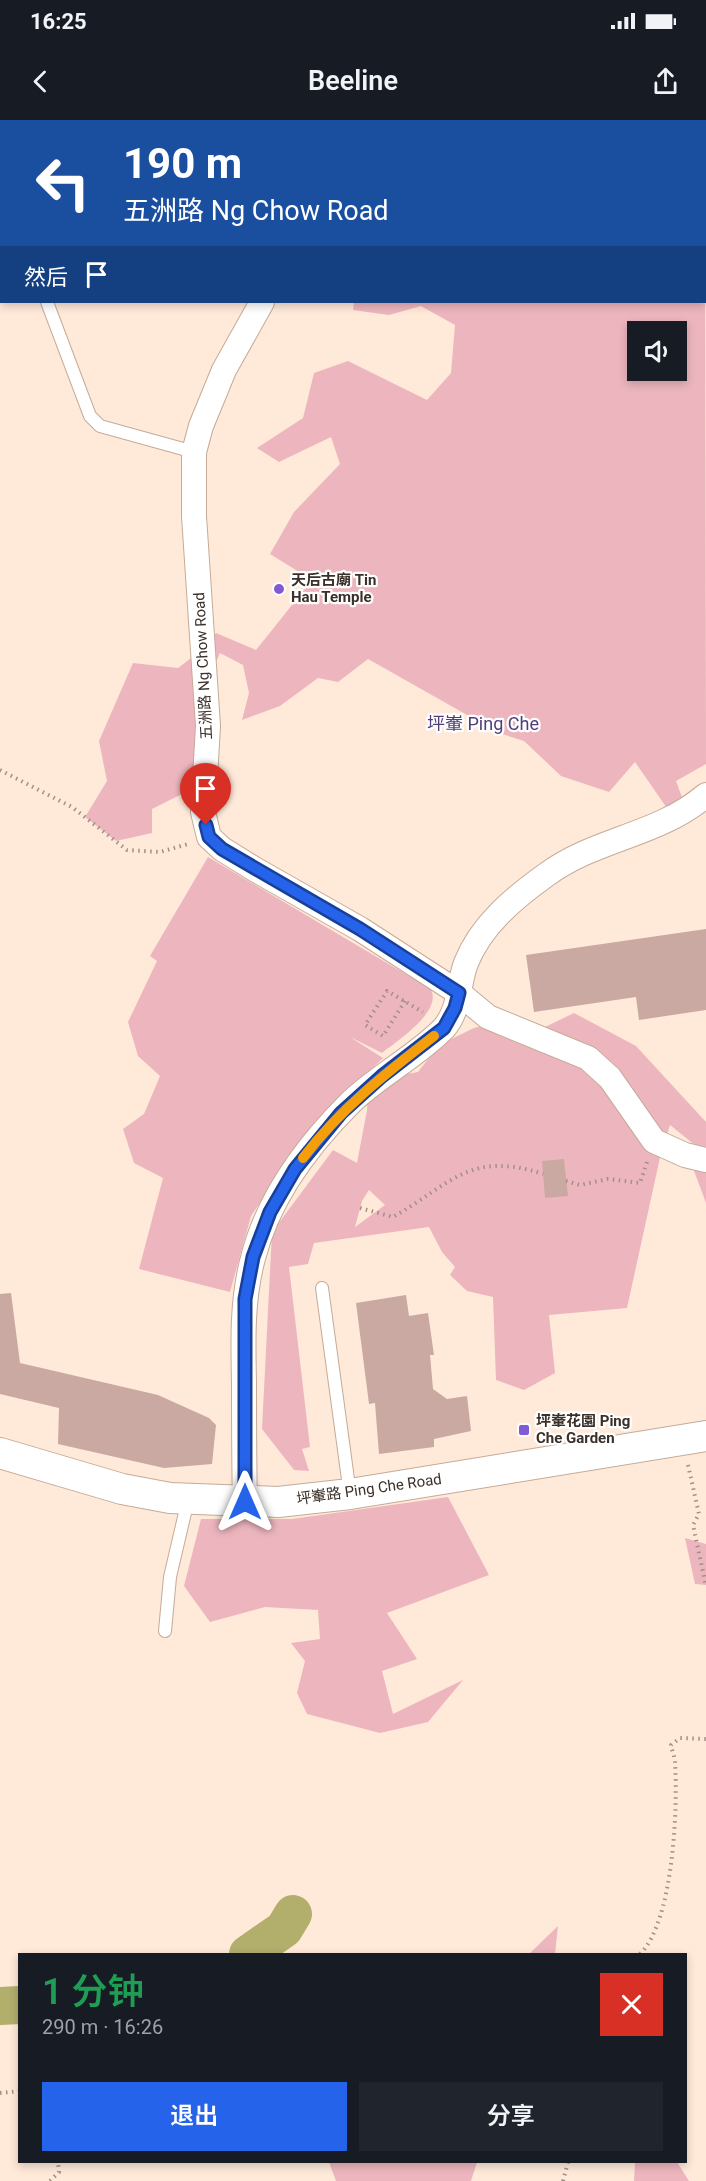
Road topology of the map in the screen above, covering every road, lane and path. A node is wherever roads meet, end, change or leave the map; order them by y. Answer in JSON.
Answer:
{"nodes":[{"id":1,"x":47,"y":303,"type":"edge"},
{"id":2,"x":261,"y":303,"type":"edge"},
{"id":3,"x":194,"y":452,"type":"junction"},
{"id":4,"x":0,"y":770,"type":"edge"},
{"id":5,"x":706,"y":795,"type":"edge"},
{"id":6,"x":209,"y":837,"type":"junction"},
{"id":7,"x":459,"y":993,"type":"junction"},
{"id":8,"x":405,"y":1001,"type":"junction"},
{"id":9,"x":423,"y":1012,"type":"dead end"},
{"id":10,"x":650,"y":1152,"type":"dead end"},
{"id":11,"x":706,"y":1160,"type":"edge"},
{"id":12,"x":543,"y":1174,"type":"dead end"},
{"id":13,"x":566,"y":1181,"type":"dead end"},
{"id":14,"x":360,"y":1208,"type":"dead end"},
{"id":15,"x":322,"y":1288,"type":"dead end"},
{"id":16,"x":706,"y":1436,"type":"edge"},
{"id":17,"x":0,"y":1453,"type":"edge"},
{"id":18,"x":688,"y":1465,"type":"dead end"},
{"id":19,"x":350,"y":1494,"type":"junction"},
{"id":20,"x":188,"y":1500,"type":"junction"},
{"id":21,"x":245,"y":1502,"type":"junction"},
{"id":22,"x":706,"y":1586,"type":"edge"},
{"id":23,"x":165,"y":1631,"type":"dead end"},
{"id":24,"x":706,"y":1739,"type":"edge"},
{"id":25,"x":641,"y":1953,"type":"edge"},
{"id":26,"x":18,"y":2091,"type":"edge"},
{"id":27,"x":0,"y":2093,"type":"edge"},
{"id":28,"x":58,"y":2163,"type":"edge"},
{"id":29,"x":568,"y":2163,"type":"edge"},
{"id":30,"x":50,"y":2181,"type":"edge"},
{"id":31,"x":563,"y":2181,"type":"edge"}],
"edges":[{"from":1,"to":3,"type":"lane"},
{"from":2,"to":3,"type":"street","name":"五洲路 Ng Chow Road"},
{"from":3,"to":6,"type":"street","name":"五洲路 Ng Chow Road"},
{"from":4,"to":6,"type":"path"},
{"from":5,"to":7,"type":"street"},
{"from":6,"to":7,"type":"street"},
{"from":7,"to":11,"type":"street"},
{"from":7,"to":21,"type":"street"},
{"from":8,"to":8,"type":"path"},
{"from":8,"to":9,"type":"path"},
{"from":10,"to":13,"type":"path"},
{"from":12,"to":14,"type":"path"},
{"from":15,"to":19,"type":"lane"},
{"from":16,"to":19,"type":"street","name":"坪輋路 Ping Che Road"},
{"from":17,"to":20,"type":"street","name":"坪輋路 Ping Che Road"},
{"from":18,"to":22,"type":"path"},
{"from":19,"to":21,"type":"street","name":"坪輋路 Ping Che Road"},
{"from":20,"to":21,"type":"street","name":"坪輋路 Ping Che Road"},
{"from":20,"to":23,"type":"lane"},
{"from":24,"to":25,"type":"path"},
{"from":26,"to":27,"type":"path"},
{"from":28,"to":30,"type":"path"},
{"from":29,"to":31,"type":"path"}]}
